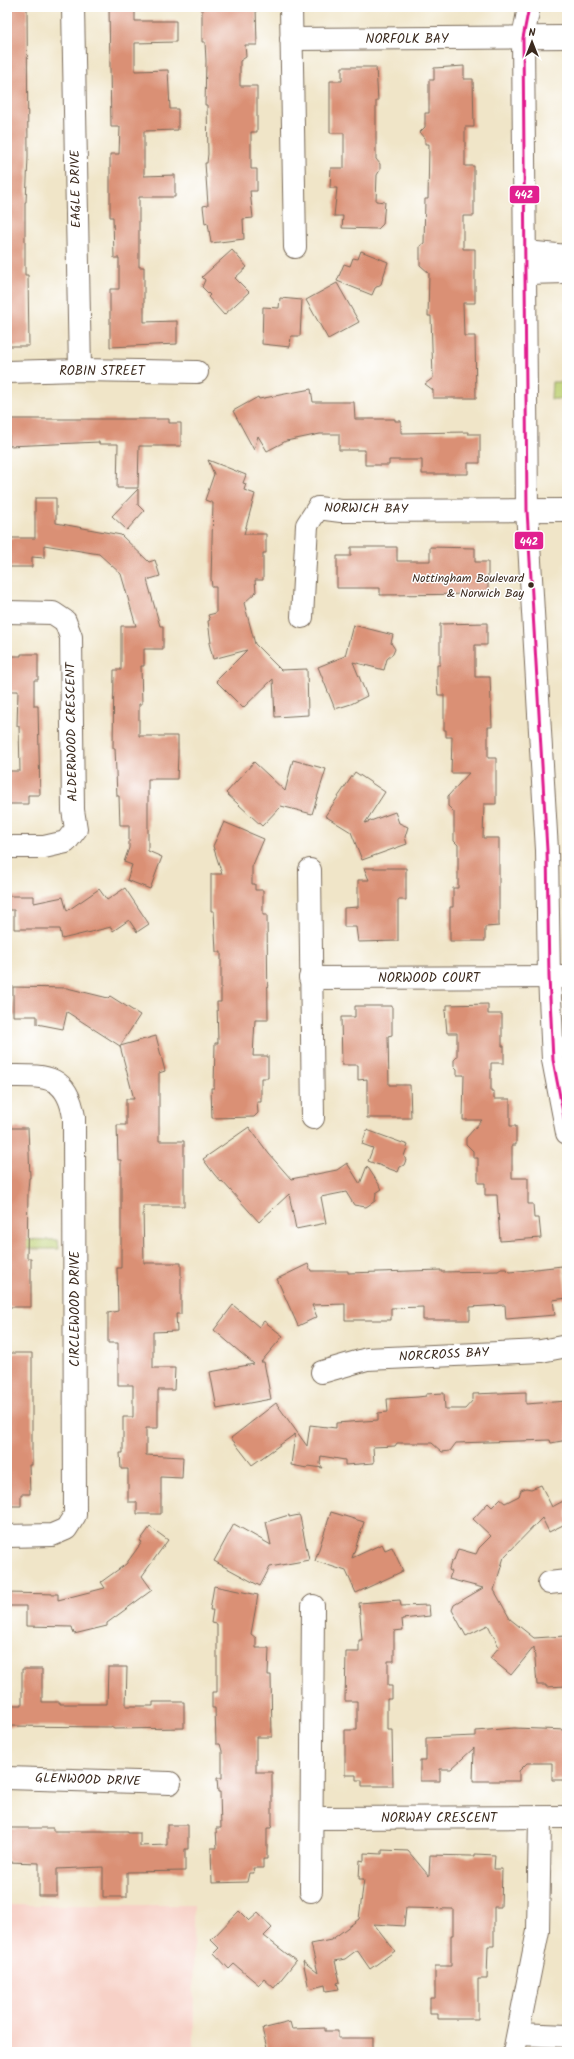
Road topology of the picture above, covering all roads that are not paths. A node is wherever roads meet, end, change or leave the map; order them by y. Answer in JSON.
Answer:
{"nodes":[{"id":1,"x":73,"y":7,"type":"edge"},
{"id":2,"x":291,"y":7,"type":"edge"},
{"id":3,"x":529,"y":7,"type":"edge"},
{"id":4,"x":567,"y":37,"type":"edge"},
{"id":5,"x":523,"y":38,"type":"junction"},
{"id":6,"x":291,"y":39,"type":"junction"},
{"id":7,"x":295,"y":247,"type":"dead end"},
{"id":8,"x":567,"y":256,"type":"edge"},
{"id":9,"x":526,"y":262,"type":"junction"},
{"id":10,"x":567,"y":272,"type":"edge"},
{"id":11,"x":80,"y":370,"type":"junction"},
{"id":12,"x":7,"y":372,"type":"edge"},
{"id":13,"x":197,"y":372,"type":"dead end"},
{"id":14,"x":527,"y":510,"type":"junction"},
{"id":15,"x":567,"y":510,"type":"edge"},
{"id":16,"x":7,"y":612,"type":"edge"},
{"id":17,"x":302,"y":617,"type":"dead end"},
{"id":18,"x":7,"y":847,"type":"edge"},
{"id":19,"x":310,"y":870,"type":"dead end"},
{"id":20,"x":558,"y":977,"type":"edge"},
{"id":21,"x":310,"y":978,"type":"junction"},
{"id":22,"x":7,"y":1076,"type":"edge"},
{"id":23,"x":313,"y":1118,"type":"dead end"},
{"id":24,"x":567,"y":1133,"type":"edge"},
{"id":25,"x":567,"y":1346,"type":"edge"},
{"id":26,"x":322,"y":1372,"type":"dead end"},
{"id":27,"x":7,"y":1536,"type":"edge"},
{"id":28,"x":313,"y":1606,"type":"dead end"},
{"id":29,"x":7,"y":1778,"type":"edge"},
{"id":30,"x":170,"y":1783,"type":"dead end"},
{"id":31,"x":567,"y":1817,"type":"edge"},
{"id":32,"x":312,"y":1818,"type":"junction"},
{"id":33,"x":540,"y":1818,"type":"junction"},
{"id":34,"x":311,"y":1891,"type":"dead end"},
{"id":35,"x":567,"y":2036,"type":"edge"},
{"id":36,"x":516,"y":2043,"type":"edge"}],
"edges":[{"from":1,"to":11,"type":"street","name":"EAGLE DRIVE"},
{"from":2,"to":6,"type":"street"},
{"from":3,"to":5,"type":"street"},
{"from":4,"to":5,"type":"street","name":"NORFOLK BAY"},
{"from":5,"to":6,"type":"street","name":"NORFOLK BAY"},
{"from":5,"to":9,"type":"street"},
{"from":6,"to":7,"type":"street"},
{"from":8,"to":9,"type":"street"},
{"from":9,"to":10,"type":"street"},
{"from":9,"to":14,"type":"street"},
{"from":11,"to":12,"type":"street","name":"ROBIN STREET"},
{"from":11,"to":13,"type":"street","name":"ROBIN STREET"},
{"from":14,"to":15,"type":"street"},
{"from":14,"to":17,"type":"street","name":"NORWICH BAY"},
{"from":14,"to":20,"type":"street"},
{"from":16,"to":18,"type":"street","name":"ALDERWOOD CRESCENT"},
{"from":19,"to":21,"type":"street"},
{"from":20,"to":21,"type":"street","name":"NORWOOD COURT"},
{"from":20,"to":24,"type":"street"},
{"from":21,"to":23,"type":"street"},
{"from":22,"to":27,"type":"street","name":"CIRCLEWOOD DRIVE"},
{"from":25,"to":26,"type":"street","name":"NORCROSS BAY"},
{"from":28,"to":32,"type":"street"},
{"from":29,"to":30,"type":"street","name":"GLENWOOD DRIVE"},
{"from":31,"to":33,"type":"street","name":"NORWAY CRESCENT"},
{"from":32,"to":33,"type":"street","name":"NORWAY CRESCENT"},
{"from":32,"to":34,"type":"street"},
{"from":33,"to":36,"type":"street"},
{"from":35,"to":36,"type":"street"}]}
